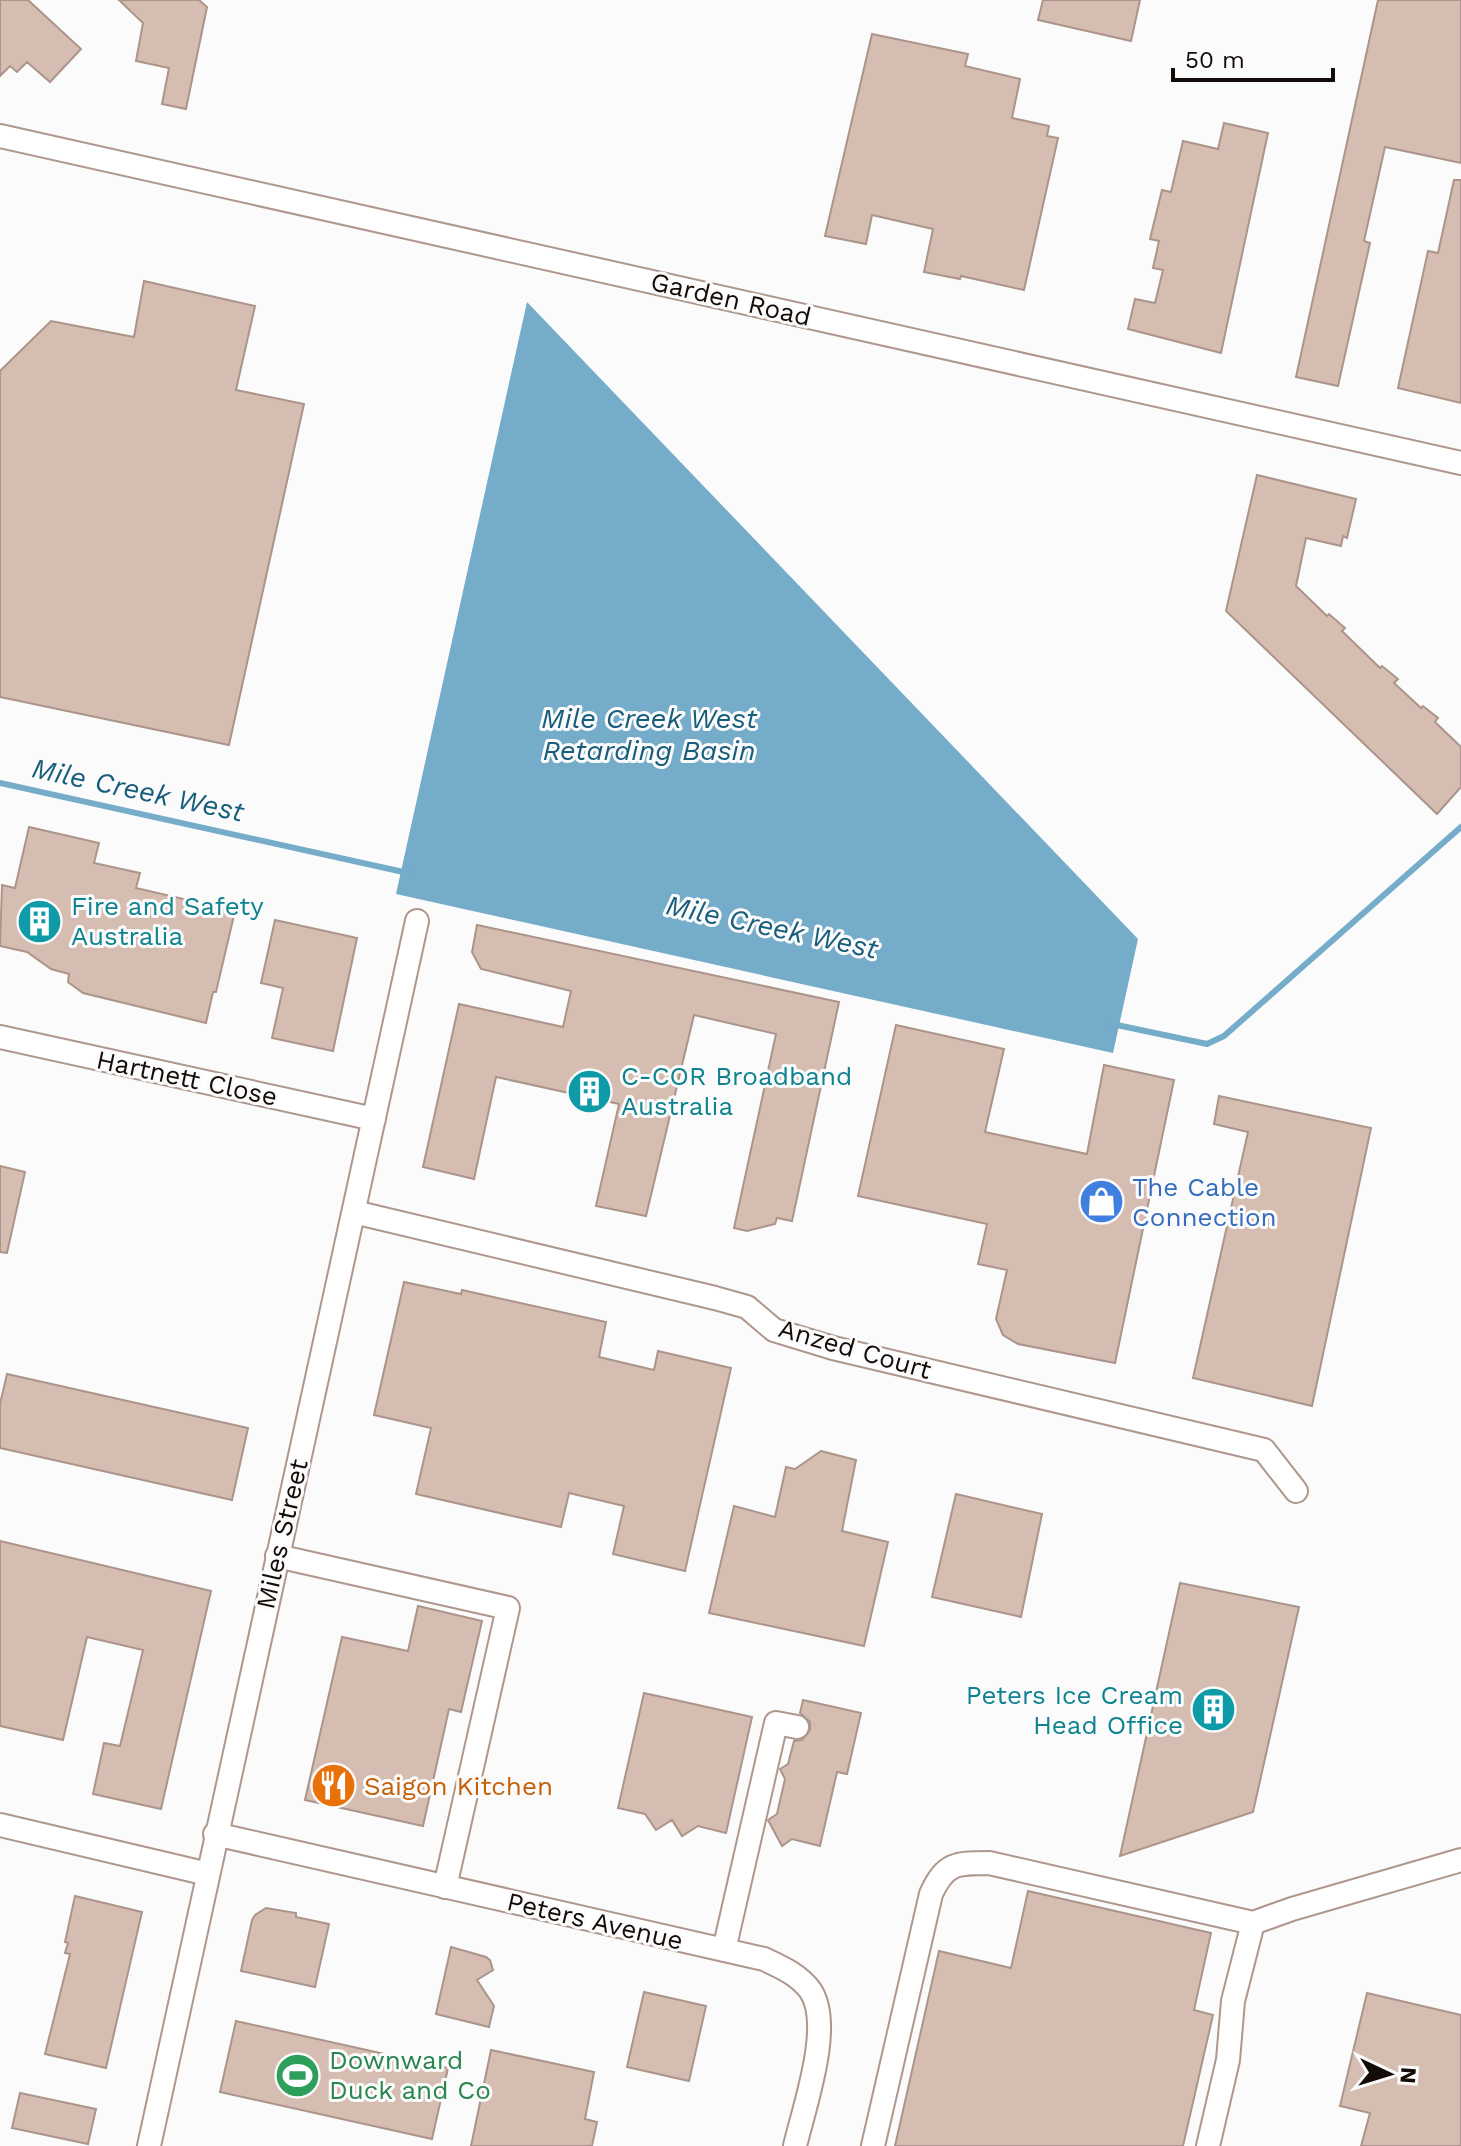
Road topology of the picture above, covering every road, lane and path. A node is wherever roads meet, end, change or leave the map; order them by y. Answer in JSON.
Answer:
{"nodes":[{"id":1,"x":0,"y":136,"type":"edge"},
{"id":2,"x":1461,"y":463,"type":"edge"},
{"id":3,"x":417,"y":921,"type":"dead end"},
{"id":4,"x":0,"y":1037,"type":"edge"},
{"id":5,"x":374,"y":1119,"type":"junction"},
{"id":6,"x":354,"y":1212,"type":"junction"},
{"id":7,"x":1296,"y":1491,"type":"dead end"},
{"id":8,"x":277,"y":1556,"type":"junction"},
{"id":9,"x":797,"y":1727,"type":"dead end"},
{"id":10,"x":0,"y":1825,"type":"edge"},
{"id":11,"x":215,"y":1834,"type":"junction"},
{"id":12,"x":1461,"y":1860,"type":"edge"},
{"id":13,"x":208,"y":1874,"type":"junction"},
{"id":14,"x":445,"y":1887,"type":"junction"},
{"id":15,"x":1253,"y":1923,"type":"junction"},
{"id":16,"x":724,"y":1950,"type":"junction"},
{"id":17,"x":149,"y":2146,"type":"edge"},
{"id":18,"x":795,"y":2146,"type":"edge"},
{"id":19,"x":873,"y":2146,"type":"edge"},
{"id":20,"x":1208,"y":2146,"type":"edge"}],
"edges":[{"from":1,"to":2,"type":"street","name":"Garden Road"},
{"from":3,"to":5,"type":"street","name":"Miles Street"},
{"from":4,"to":5,"type":"street","name":"Hartnett Close"},
{"from":5,"to":6,"type":"street","name":"Miles Street"},
{"from":6,"to":7,"type":"street","name":"Anzed Court"},
{"from":6,"to":8,"type":"street","name":"Miles Street"},
{"from":8,"to":11,"type":"street","name":"Miles Street"},
{"from":8,"to":14,"type":"street"},
{"from":9,"to":16,"type":"street"},
{"from":10,"to":13,"type":"street"},
{"from":11,"to":13,"type":"street","name":"Miles Street"},
{"from":11,"to":14,"type":"street","name":"Peters Avenue"},
{"from":12,"to":15,"type":"street"},
{"from":13,"to":17,"type":"street","name":"Miles Street"},
{"from":14,"to":16,"type":"street","name":"Peters Avenue"},
{"from":15,"to":19,"type":"street"},
{"from":15,"to":20,"type":"street"},
{"from":16,"to":18,"type":"street","name":"Peters Avenue"}]}
